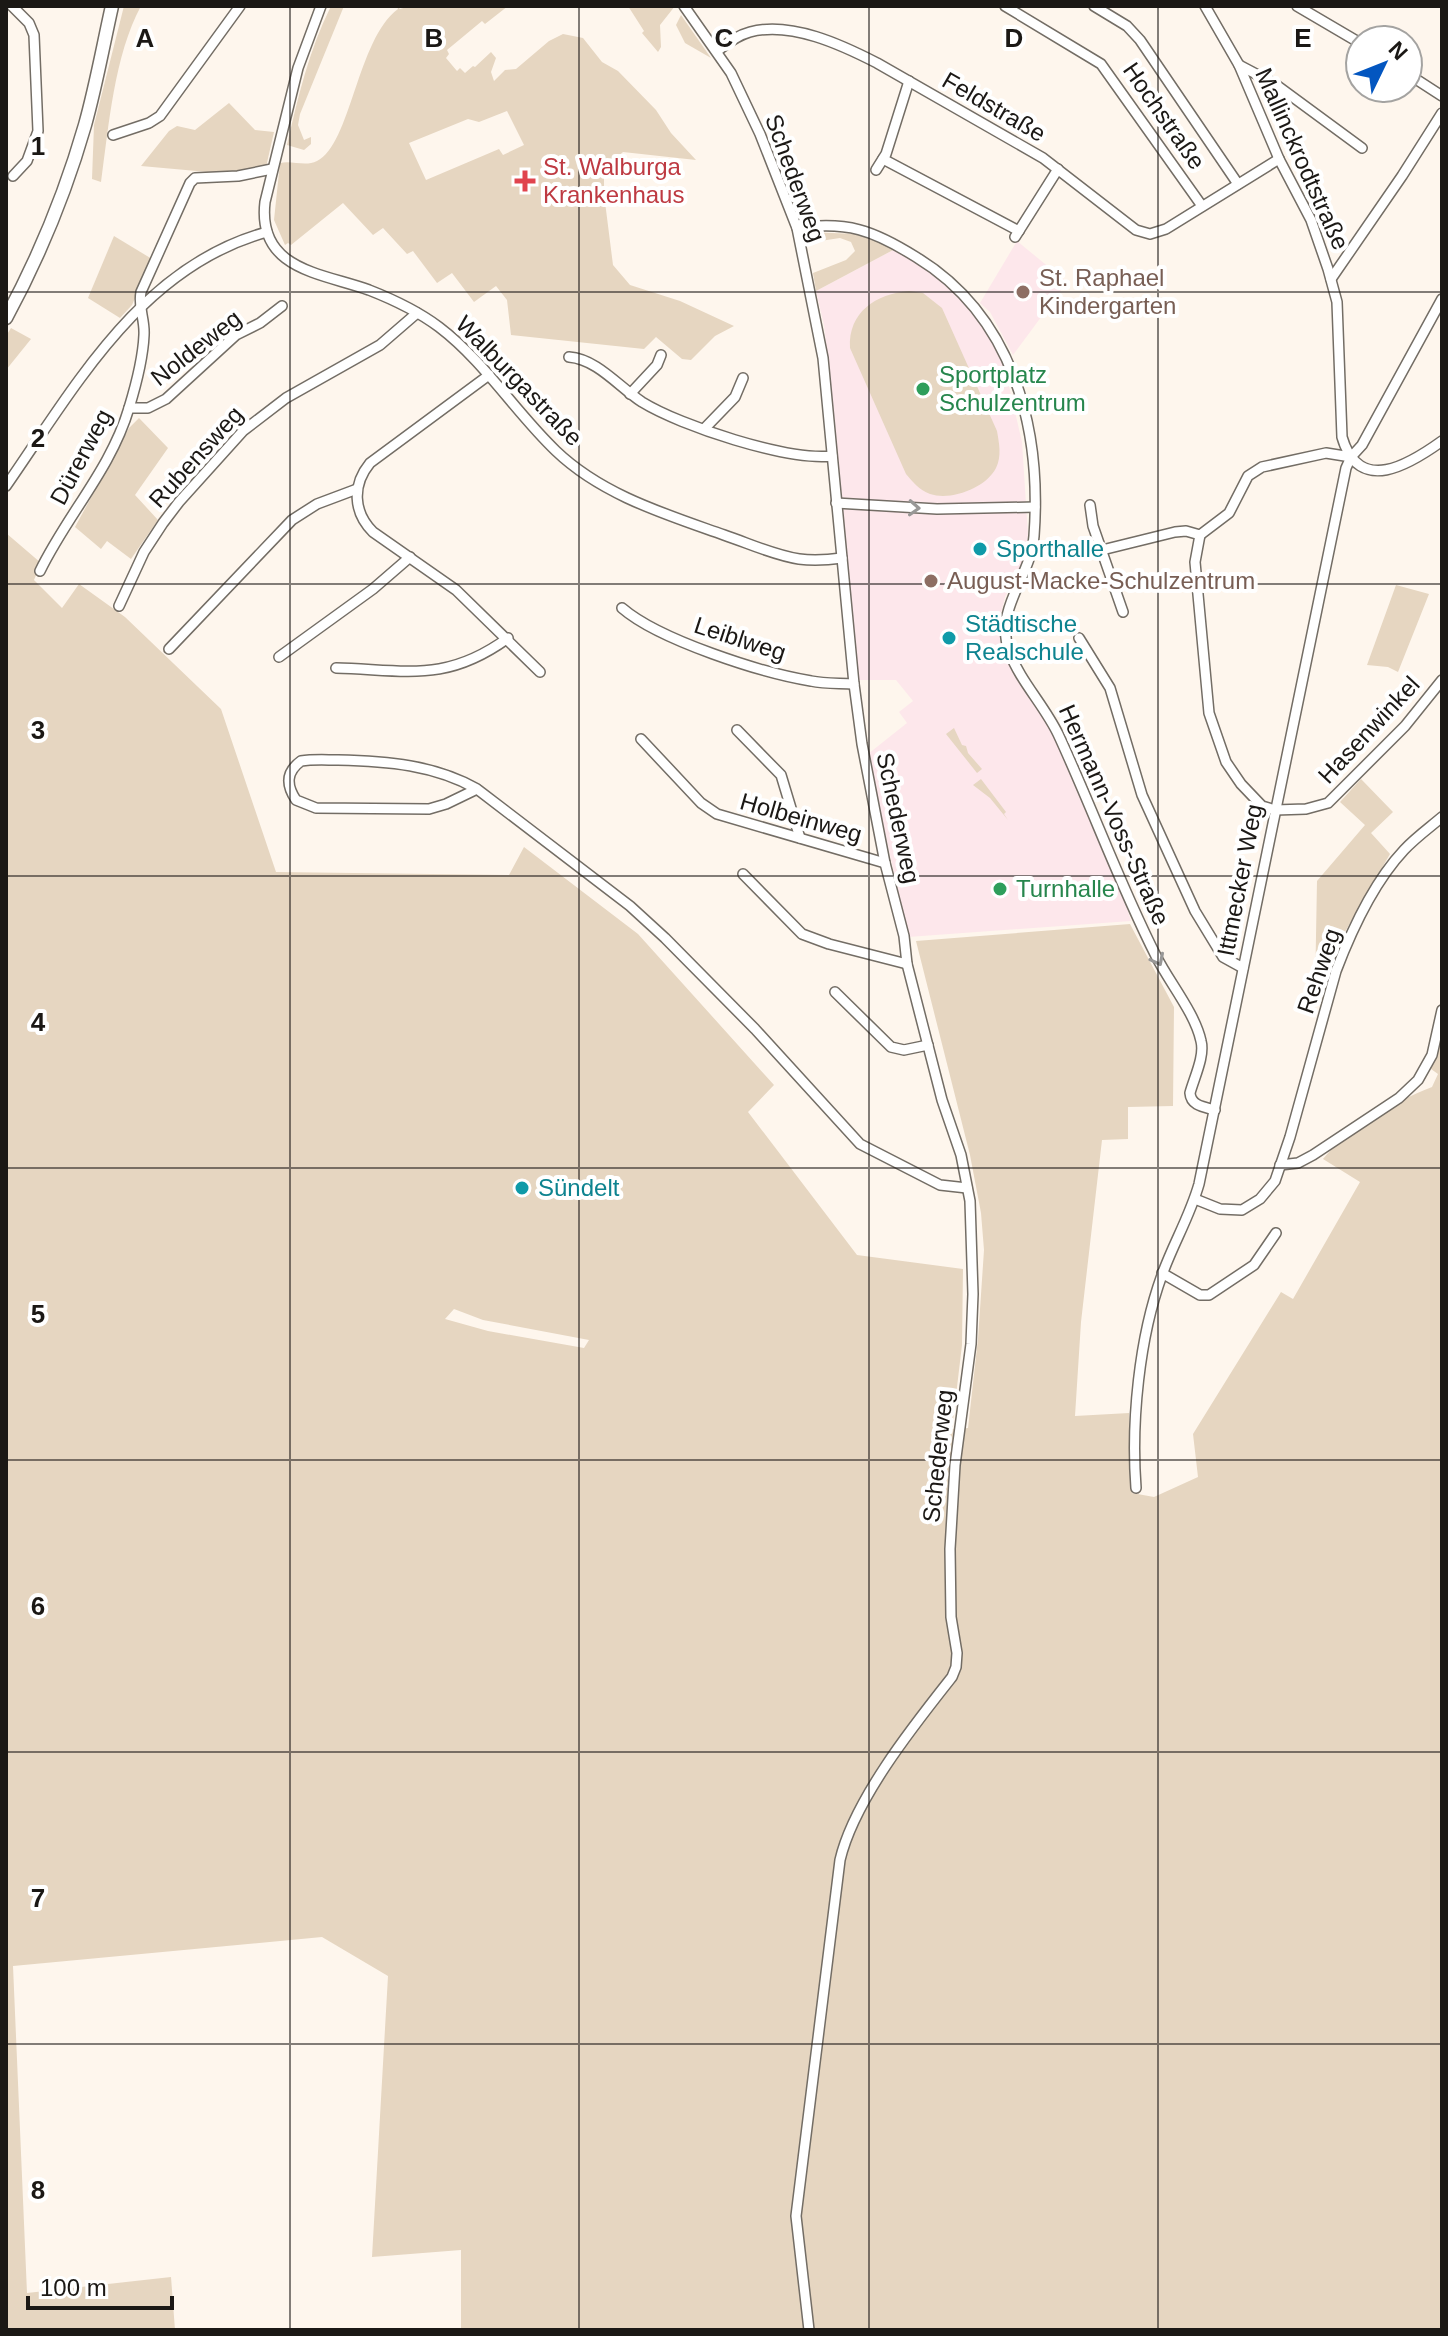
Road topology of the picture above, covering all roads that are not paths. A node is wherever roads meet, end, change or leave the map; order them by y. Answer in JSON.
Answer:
{"nodes":[{"id":1,"x":12,"y":6,"type":"edge"},
{"id":2,"x":112,"y":6,"type":"edge"},
{"id":3,"x":240,"y":6,"type":"edge"},
{"id":4,"x":321,"y":6,"type":"edge"},
{"id":5,"x":684,"y":6,"type":"edge"},
{"id":6,"x":1005,"y":6,"type":"edge"},
{"id":7,"x":1094,"y":6,"type":"edge"},
{"id":8,"x":1205,"y":6,"type":"edge"},
{"id":9,"x":1297,"y":6,"type":"edge"},
{"id":10,"x":1344,"y":34,"type":"edge"},
{"id":11,"x":717,"y":51,"type":"junction"},
{"id":12,"x":1239,"y":65,"type":"junction"},
{"id":13,"x":909,"y":81,"type":"junction"},
{"id":14,"x":1424,"y":84,"type":"edge"},
{"id":15,"x":1442,"y":96,"type":"edge"},
{"id":16,"x":1442,"y":113,"type":"edge"},
{"id":17,"x":113,"y":135,"type":"dead end"},
{"id":18,"x":1362,"y":148,"type":"dead end"},
{"id":19,"x":883,"y":159,"type":"junction"},
{"id":20,"x":1279,"y":159,"type":"junction"},
{"id":21,"x":272,"y":169,"type":"junction"},
{"id":22,"x":1058,"y":169,"type":"junction"},
{"id":23,"x":876,"y":170,"type":"dead end"},
{"id":24,"x":13,"y":176,"type":"dead end"},
{"id":25,"x":1238,"y":184,"type":"junction"},
{"id":26,"x":1202,"y":206,"type":"junction"},
{"id":27,"x":797,"y":228,"type":"junction"},
{"id":28,"x":267,"y":232,"type":"junction"},
{"id":29,"x":1331,"y":279,"type":"junction"},
{"id":30,"x":1442,"y":299,"type":"edge"},
{"id":31,"x":282,"y":306,"type":"dead end"},
{"id":32,"x":138,"y":309,"type":"junction"},
{"id":33,"x":417,"y":313,"type":"junction"},
{"id":34,"x":6,"y":318,"type":"edge"},
{"id":35,"x":661,"y":355,"type":"dead end"},
{"id":36,"x":569,"y":357,"type":"dead end"},
{"id":37,"x":489,"y":375,"type":"junction"},
{"id":38,"x":743,"y":378,"type":"dead end"},
{"id":39,"x":630,"y":394,"type":"junction"},
{"id":40,"x":129,"y":408,"type":"junction"},
{"id":41,"x":705,"y":428,"type":"junction"},
{"id":42,"x":1442,"y":441,"type":"edge"},
{"id":43,"x":832,"y":456,"type":"junction"},
{"id":44,"x":1351,"y":457,"type":"junction"},
{"id":45,"x":6,"y":486,"type":"edge"},
{"id":46,"x":357,"y":489,"type":"junction"},
{"id":47,"x":836,"y":503,"type":"junction"},
{"id":48,"x":1090,"y":505,"type":"dead end"},
{"id":49,"x":1035,"y":507,"type":"junction"},
{"id":50,"x":1200,"y":535,"type":"junction"},
{"id":51,"x":1102,"y":550,"type":"junction"},
{"id":52,"x":410,"y":557,"type":"junction"},
{"id":53,"x":842,"y":558,"type":"junction"},
{"id":54,"x":40,"y":571,"type":"dead end"},
{"id":55,"x":119,"y":606,"type":"dead end"},
{"id":56,"x":622,"y":608,"type":"dead end"},
{"id":57,"x":1123,"y":612,"type":"dead end"},
{"id":58,"x":508,"y":638,"type":"junction"},
{"id":59,"x":1079,"y":638,"type":"dead end"},
{"id":60,"x":169,"y":649,"type":"dead end"},
{"id":61,"x":279,"y":657,"type":"dead end"},
{"id":62,"x":336,"y":668,"type":"dead end"},
{"id":63,"x":540,"y":672,"type":"dead end"},
{"id":64,"x":1442,"y":680,"type":"edge"},
{"id":65,"x":854,"y":684,"type":"junction"},
{"id":66,"x":737,"y":730,"type":"dead end"},
{"id":67,"x":641,"y":739,"type":"dead end"},
{"id":68,"x":477,"y":789,"type":"junction"},
{"id":69,"x":1275,"y":810,"type":"junction"},
{"id":70,"x":1442,"y":817,"type":"edge"},
{"id":71,"x":800,"y":838,"type":"junction"},
{"id":72,"x":885,"y":863,"type":"junction"},
{"id":73,"x":743,"y":874,"type":"dead end"},
{"id":74,"x":907,"y":964,"type":"junction"},
{"id":75,"x":1243,"y":968,"type":"junction"},
{"id":76,"x":835,"y":992,"type":"dead end"},
{"id":77,"x":1442,"y":1010,"type":"edge"},
{"id":78,"x":928,"y":1045,"type":"junction"},
{"id":79,"x":1215,"y":1110,"type":"junction"},
{"id":80,"x":1280,"y":1165,"type":"junction"},
{"id":81,"x":967,"y":1188,"type":"junction"},
{"id":82,"x":1195,"y":1199,"type":"junction"},
{"id":83,"x":1276,"y":1233,"type":"dead end"},
{"id":84,"x":1162,"y":1273,"type":"junction"},
{"id":85,"x":1136,"y":1488,"type":"dead end"},
{"id":86,"x":809,"y":2330,"type":"edge"}],
"edges":[{"from":1,"to":24,"type":"street"},
{"from":2,"to":34,"type":"main road"},
{"from":3,"to":17,"type":"street"},
{"from":4,"to":21,"type":"street"},
{"from":5,"to":11,"type":"street","name":"Schederweg"},
{"from":6,"to":26,"type":"street","name":"Hochstraße"},
{"from":7,"to":25,"type":"street"},
{"from":8,"to":12,"type":"street","name":"Mallinckrodtstraße"},
{"from":9,"to":10,"type":"street"},
{"from":11,"to":13,"type":"street","name":"Feldstraße"},
{"from":11,"to":27,"type":"street","name":"Schederweg"},
{"from":12,"to":18,"type":"street","name":"Mallinckrodtstraße"},
{"from":12,"to":20,"type":"street","name":"Mallinckrodtstraße"},
{"from":13,"to":19,"type":"street","name":"Feldstraße"},
{"from":13,"to":22,"type":"street","name":"Feldstraße"},
{"from":14,"to":15,"type":"street"},
{"from":16,"to":29,"type":"street"},
{"from":19,"to":22,"type":"street","name":"Feldstraße"},
{"from":19,"to":23,"type":"street","name":"Feldstraße"},
{"from":20,"to":25,"type":"street","name":"Feldstraße"},
{"from":20,"to":29,"type":"street","name":"Mallinckrodtstraße"},
{"from":21,"to":28,"type":"street"},
{"from":21,"to":32,"type":"street"},
{"from":22,"to":26,"type":"street","name":"Feldstraße"},
{"from":25,"to":26,"type":"street","name":"Feldstraße"},
{"from":27,"to":43,"type":"street","name":"Schederweg"},
{"from":27,"to":49,"type":"street","name":"Hermann-Voss-Straße"},
{"from":28,"to":32,"type":"street"},
{"from":28,"to":33,"type":"street","name":"Walburgastraße"},
{"from":29,"to":44,"type":"street","name":"Mallinckrodtstraße"},
{"from":30,"to":44,"type":"street","name":"Ittmecker Weg"},
{"from":31,"to":40,"type":"street","name":"Noldeweg"},
{"from":32,"to":40,"type":"street","name":"Dürerweg"},
{"from":32,"to":45,"type":"street"},
{"from":33,"to":37,"type":"street","name":"Walburgastraße"},
{"from":33,"to":55,"type":"street","name":"Rubensweg"},
{"from":35,"to":39,"type":"street"},
{"from":36,"to":39,"type":"street"},
{"from":37,"to":46,"type":"street"},
{"from":37,"to":53,"type":"street","name":"Walburgastraße"},
{"from":38,"to":41,"type":"street"},
{"from":39,"to":41,"type":"street"},
{"from":40,"to":54,"type":"street","name":"Dürerweg"},
{"from":41,"to":43,"type":"street"},
{"from":42,"to":44,"type":"street"},
{"from":43,"to":47,"type":"street","name":"Schederweg"},
{"from":44,"to":50,"type":"street"},
{"from":44,"to":69,"type":"street","name":"Ittmecker Weg"},
{"from":46,"to":52,"type":"street"},
{"from":46,"to":60,"type":"street"},
{"from":47,"to":49,"type":"street","one_way":true},
{"from":47,"to":53,"type":"street","name":"Schederweg"},
{"from":48,"to":51,"type":"street"},
{"from":49,"to":79,"type":"street","name":"Hermann-Voss-Straße","one_way":true},
{"from":50,"to":51,"type":"street"},
{"from":50,"to":69,"type":"street"},
{"from":51,"to":57,"type":"street"},
{"from":52,"to":58,"type":"street"},
{"from":52,"to":61,"type":"street"},
{"from":53,"to":65,"type":"street","name":"Schederweg"},
{"from":56,"to":65,"type":"street","name":"Leiblweg"},
{"from":58,"to":62,"type":"street"},
{"from":58,"to":63,"type":"street"},
{"from":59,"to":75,"type":"street"},
{"from":64,"to":69,"type":"street","name":"Hasenwinkel"},
{"from":65,"to":72,"type":"street","name":"Schederweg"},
{"from":66,"to":71,"type":"street"},
{"from":67,"to":71,"type":"street","name":"Holbeinweg"},
{"from":68,"to":68,"type":"street"},
{"from":68,"to":81,"type":"street"},
{"from":69,"to":75,"type":"street","name":"Ittmecker Weg"},
{"from":70,"to":80,"type":"street","name":"Rehweg"},
{"from":71,"to":72,"type":"street","name":"Holbeinweg"},
{"from":72,"to":74,"type":"street","name":"Schederweg"},
{"from":73,"to":74,"type":"street"},
{"from":74,"to":78,"type":"street","name":"Schederweg"},
{"from":75,"to":79,"type":"street","name":"Ittmecker Weg"},
{"from":76,"to":78,"type":"street"},
{"from":77,"to":80,"type":"street"},
{"from":78,"to":81,"type":"street","name":"Schederweg"},
{"from":79,"to":82,"type":"street","name":"Ittmecker Weg"},
{"from":80,"to":82,"type":"street","name":"Rehweg"},
{"from":81,"to":86,"type":"street","name":"Schederweg"},
{"from":82,"to":84,"type":"street","name":"Ittmecker Weg"},
{"from":83,"to":84,"type":"street"},
{"from":84,"to":85,"type":"street","name":"Ittmecker Weg"}]}
